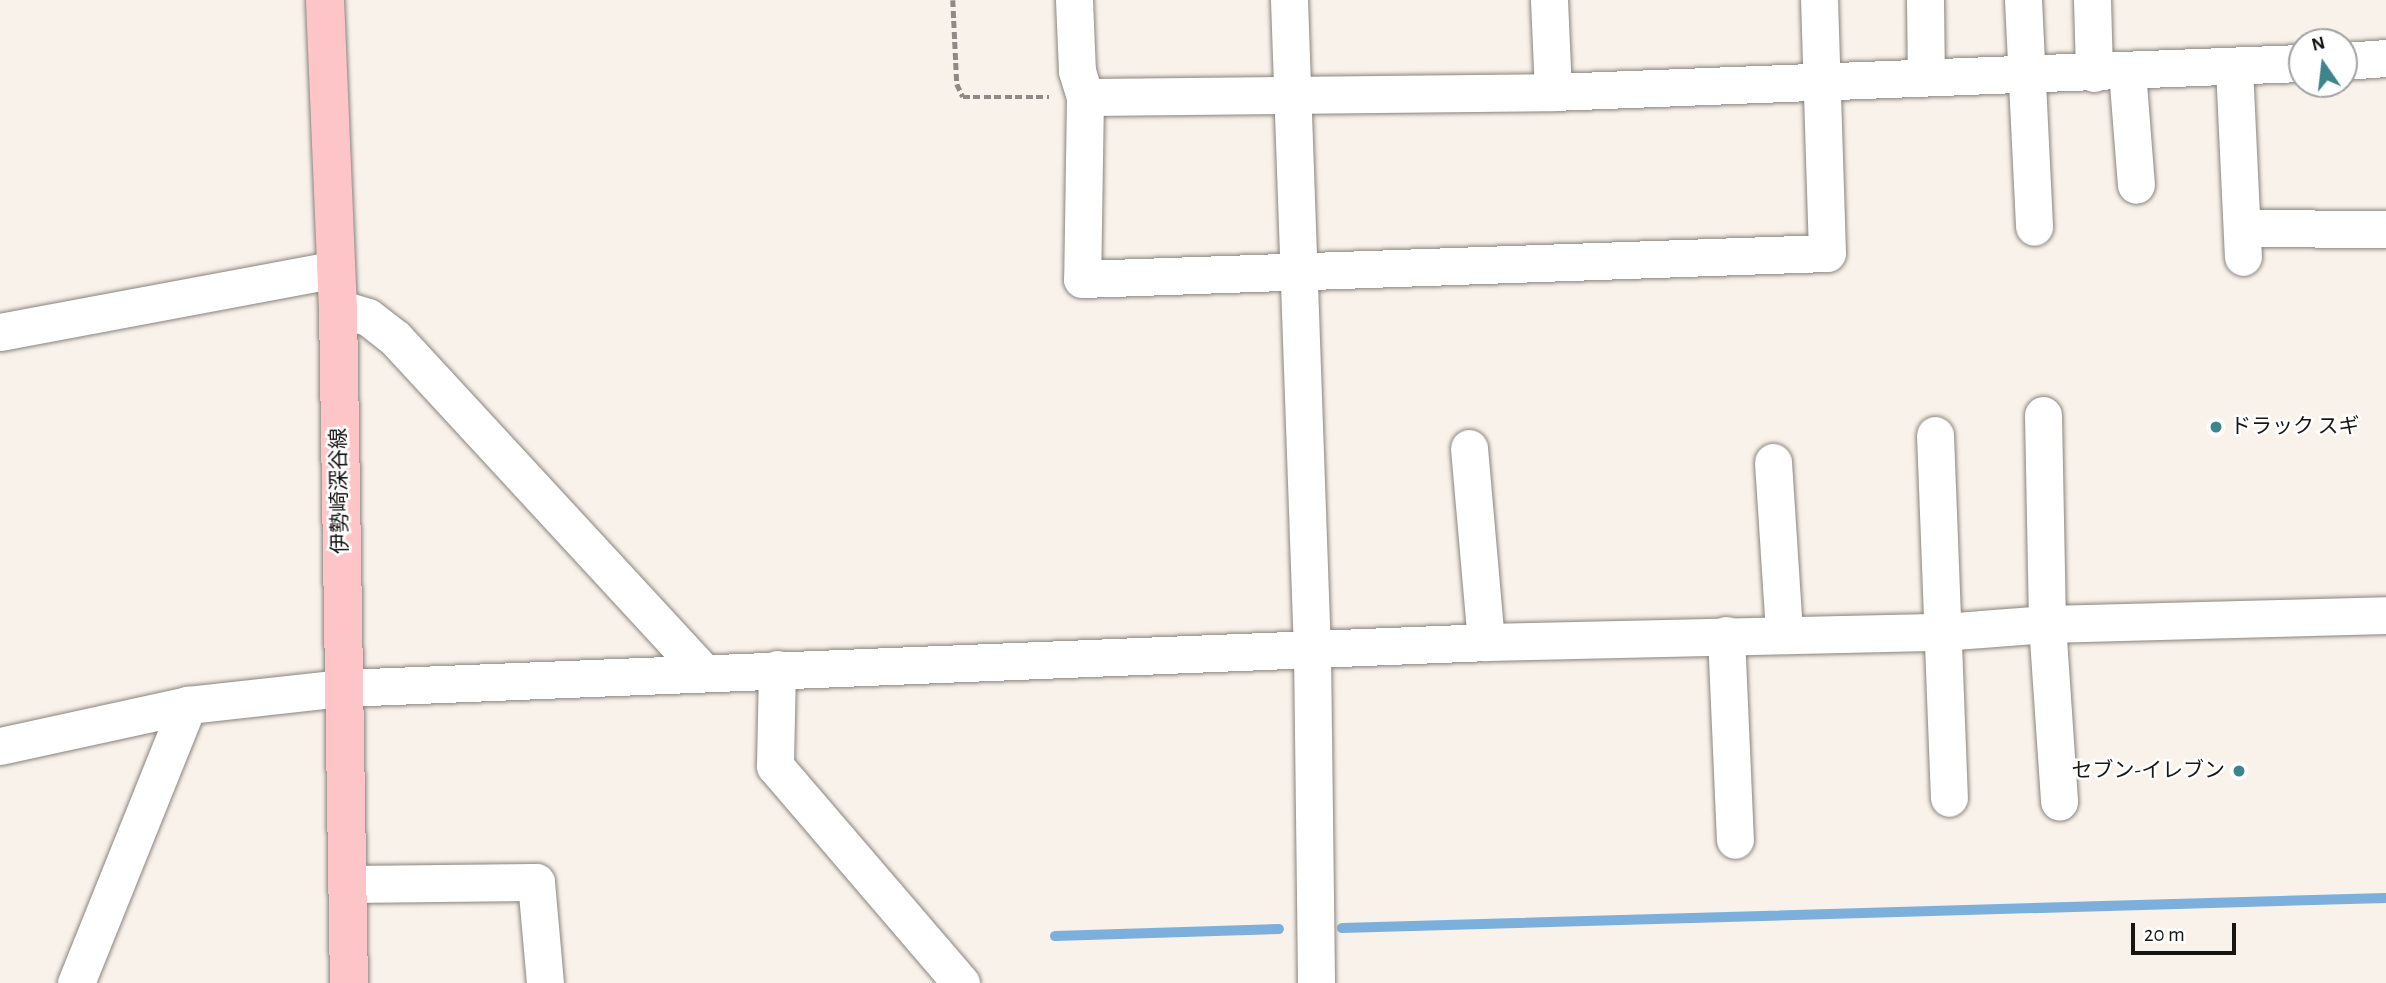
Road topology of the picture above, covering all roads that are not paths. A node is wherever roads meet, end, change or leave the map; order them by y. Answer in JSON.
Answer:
{"nodes":[{"id":1,"x":324,"y":0,"type":"edge"},
{"id":2,"x":1074,"y":0,"type":"edge"},
{"id":3,"x":1289,"y":0,"type":"edge"},
{"id":4,"x":1549,"y":0,"type":"edge"},
{"id":5,"x":1819,"y":0,"type":"edge"},
{"id":6,"x":1925,"y":0,"type":"edge"},
{"id":7,"x":2023,"y":0,"type":"edge"},
{"id":8,"x":2092,"y":0,"type":"edge"},
{"id":9,"x":2386,"y":58,"type":"edge"},
{"id":10,"x":2358,"y":60,"type":"edge"},
{"id":11,"x":2288,"y":64,"type":"edge"},
{"id":12,"x":2234,"y":67,"type":"junction"},
{"id":13,"x":2111,"y":72,"type":"junction"},
{"id":14,"x":2025,"y":73,"type":"junction"},
{"id":15,"x":1926,"y":77,"type":"junction"},
{"id":16,"x":1822,"y":81,"type":"junction"},
{"id":17,"x":1552,"y":92,"type":"junction"},
{"id":18,"x":1291,"y":93,"type":"junction"},
{"id":19,"x":1085,"y":97,"type":"junction"},
{"id":20,"x":2136,"y":185,"type":"dead end"},
{"id":21,"x":2034,"y":227,"type":"dead end"},
{"id":22,"x":2386,"y":229,"type":"edge"},
{"id":23,"x":336,"y":269,"type":"junction"},
{"id":24,"x":1300,"y":271,"type":"junction"},
{"id":25,"x":338,"y":308,"type":"junction"},
{"id":26,"x":0,"y":332,"type":"edge"},
{"id":27,"x":2043,"y":415,"type":"dead end"},
{"id":28,"x":1936,"y":435,"type":"dead end"},
{"id":29,"x":1469,"y":448,"type":"dead end"},
{"id":30,"x":1773,"y":462,"type":"dead end"},
{"id":31,"x":2386,"y":615,"type":"edge"},
{"id":32,"x":2047,"y":624,"type":"junction"},
{"id":33,"x":1942,"y":632,"type":"junction"},
{"id":34,"x":1784,"y":634,"type":"junction"},
{"id":35,"x":1726,"y":635,"type":"junction"},
{"id":36,"x":1486,"y":642,"type":"junction"},
{"id":37,"x":1312,"y":650,"type":"junction"},
{"id":38,"x":777,"y":669,"type":"junction"},
{"id":39,"x":703,"y":672,"type":"junction"},
{"id":40,"x":343,"y":688,"type":"junction"},
{"id":41,"x":188,"y":705,"type":"junction"},
{"id":42,"x":0,"y":746,"type":"edge"},
{"id":43,"x":1949,"y":798,"type":"dead end"},
{"id":44,"x":2059,"y":802,"type":"dead end"},
{"id":45,"x":1735,"y":840,"type":"dead end"},
{"id":46,"x":347,"y":884,"type":"junction"},
{"id":47,"x":76,"y":983,"type":"edge"},
{"id":48,"x":349,"y":983,"type":"edge"},
{"id":49,"x":545,"y":983,"type":"edge"},
{"id":50,"x":961,"y":983,"type":"edge"},
{"id":51,"x":1316,"y":983,"type":"edge"}],
"edges":[{"from":1,"to":23,"type":"main road","name":"伊勢崎深谷線"},
{"from":2,"to":19,"type":"street"},
{"from":3,"to":18,"type":"street"},
{"from":4,"to":17,"type":"street"},
{"from":5,"to":16,"type":"street"},
{"from":6,"to":15,"type":"street"},
{"from":7,"to":14,"type":"street"},
{"from":8,"to":13,"type":"street"},
{"from":9,"to":10,"type":"street"},
{"from":11,"to":12,"type":"street"},
{"from":12,"to":13,"type":"street"},
{"from":12,"to":22,"type":"street"},
{"from":13,"to":14,"type":"street"},
{"from":13,"to":20,"type":"street"},
{"from":14,"to":15,"type":"street"},
{"from":14,"to":21,"type":"street"},
{"from":15,"to":16,"type":"street"},
{"from":16,"to":17,"type":"street"},
{"from":16,"to":24,"type":"street"},
{"from":17,"to":18,"type":"street"},
{"from":18,"to":19,"type":"street"},
{"from":18,"to":24,"type":"street"},
{"from":19,"to":24,"type":"street"},
{"from":23,"to":25,"type":"main road","name":"伊勢崎深谷線"},
{"from":23,"to":26,"type":"street"},
{"from":24,"to":37,"type":"street"},
{"from":25,"to":39,"type":"street"},
{"from":25,"to":40,"type":"main road","name":"伊勢崎深谷線"},
{"from":27,"to":32,"type":"street"},
{"from":28,"to":33,"type":"street"},
{"from":29,"to":36,"type":"street"},
{"from":30,"to":34,"type":"street"},
{"from":31,"to":32,"type":"street"},
{"from":32,"to":33,"type":"street"},
{"from":32,"to":44,"type":"street"},
{"from":33,"to":34,"type":"street"},
{"from":33,"to":43,"type":"street"},
{"from":34,"to":35,"type":"street"},
{"from":35,"to":36,"type":"street"},
{"from":35,"to":45,"type":"street"},
{"from":36,"to":37,"type":"street"},
{"from":37,"to":38,"type":"street"},
{"from":37,"to":51,"type":"street"},
{"from":38,"to":39,"type":"street"},
{"from":38,"to":50,"type":"street"},
{"from":39,"to":40,"type":"street"},
{"from":40,"to":41,"type":"street"},
{"from":40,"to":46,"type":"main road","name":"伊勢崎深谷線"},
{"from":41,"to":42,"type":"street"},
{"from":41,"to":47,"type":"street"},
{"from":46,"to":48,"type":"main road","name":"伊勢崎深谷線"},
{"from":46,"to":49,"type":"street"}]}
